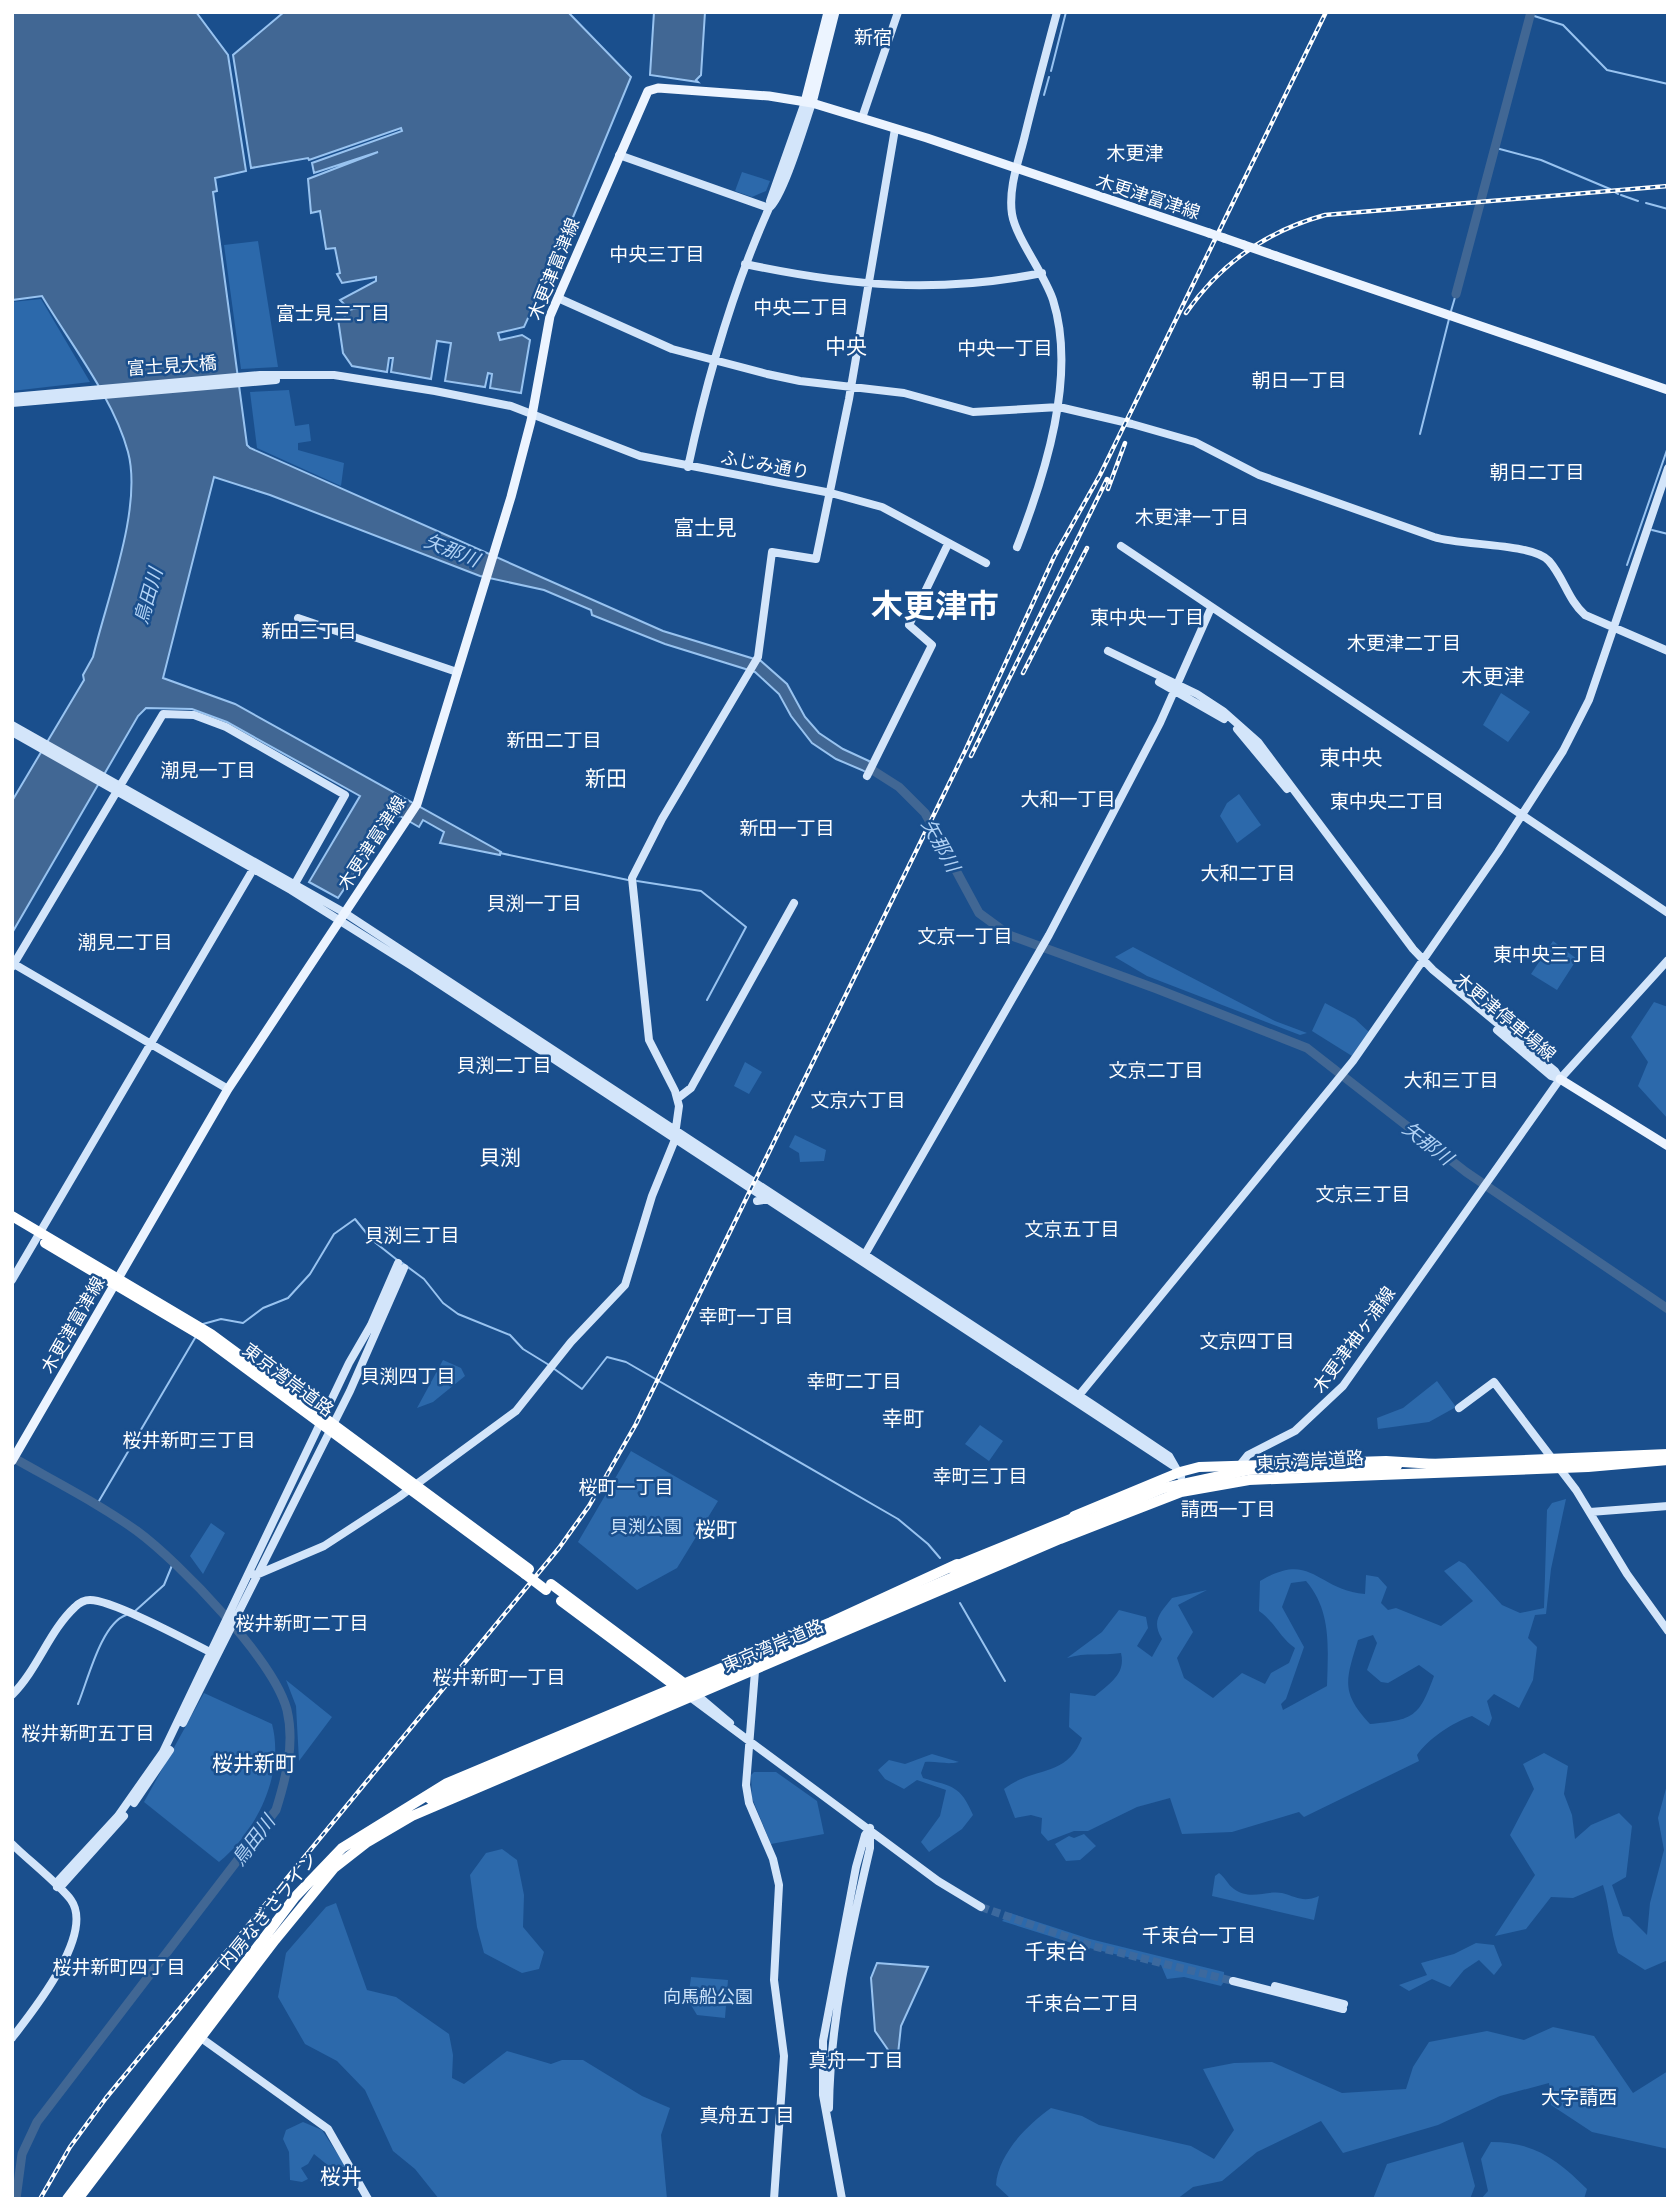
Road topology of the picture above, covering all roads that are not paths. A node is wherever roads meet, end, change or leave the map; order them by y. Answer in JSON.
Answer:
{"nodes":[{"id":1,"x":828,"y":12,"type":"edge"},
{"id":2,"x":835,"y":12,"type":"edge"},
{"id":3,"x":898,"y":12,"type":"edge"},
{"id":4,"x":1057,"y":12,"type":"edge"},
{"id":5,"x":809,"y":102,"type":"junction"},
{"id":6,"x":862,"y":118,"type":"junction"},
{"id":7,"x":895,"y":129,"type":"junction"},
{"id":8,"x":619,"y":155,"type":"junction"},
{"id":9,"x":1017,"y":170,"type":"junction"},
{"id":10,"x":769,"y":208,"type":"junction"},
{"id":11,"x":745,"y":264,"type":"junction"},
{"id":12,"x":1042,"y":273,"type":"junction"},
{"id":13,"x":867,"y":283,"type":"junction"},
{"id":14,"x":558,"y":298,"type":"junction"},
{"id":15,"x":713,"y":361,"type":"junction"},
{"id":16,"x":334,"y":375,"type":"joint"},
{"id":17,"x":850,"y":387,"type":"junction"},
{"id":18,"x":1668,"y":390,"type":"edge"},
{"id":19,"x":87,"y":392,"type":"junction"},
{"id":20,"x":12,"y":397,"type":"edge"},
{"id":21,"x":12,"y":403,"type":"edge"},
{"id":22,"x":1059,"y":407,"type":"junction"},
{"id":23,"x":532,"y":413,"type":"junction"},
{"id":24,"x":688,"y":467,"type":"junction"},
{"id":25,"x":1668,"y":468,"type":"edge"},
{"id":26,"x":831,"y":493,"type":"junction"},
{"id":27,"x":948,"y":544,"type":"junction"},
{"id":28,"x":1121,"y":546,"type":"dead end"},
{"id":29,"x":1017,"y":547,"type":"dead end"},
{"id":30,"x":986,"y":563,"type":"dead end"},
{"id":31,"x":1211,"y":608,"type":"junction"},
{"id":32,"x":298,"y":618,"type":"dead end"},
{"id":33,"x":1614,"y":629,"type":"junction"},
{"id":34,"x":1668,"y":651,"type":"edge"},
{"id":35,"x":1107,"y":654,"type":"dead end"},
{"id":36,"x":457,"y":673,"type":"junction"},
{"id":37,"x":1176,"y":688,"type":"junction"},
{"id":38,"x":12,"y":725,"type":"edge"},
{"id":39,"x":12,"y":732,"type":"edge"},
{"id":40,"x":38,"y":743,"type":"junction"},
{"id":41,"x":867,"y":776,"type":"dead end"},
{"id":42,"x":118,"y":788,"type":"junction"},
{"id":43,"x":1521,"y":816,"type":"junction"},
{"id":44,"x":255,"y":867,"type":"junction"},
{"id":45,"x":292,"y":888,"type":"junction"},
{"id":46,"x":794,"y":903,"type":"dead end"},
{"id":47,"x":1668,"y":913,"type":"edge"},
{"id":48,"x":342,"y":917,"type":"junction"},
{"id":49,"x":1668,"y":960,"type":"edge"},
{"id":50,"x":1422,"y":962,"type":"junction"},
{"id":51,"x":13,"y":965,"type":"edge"},
{"id":52,"x":151,"y":1043,"type":"junction"},
{"id":53,"x":1560,"y":1079,"type":"junction"},
{"id":54,"x":228,"y":1088,"type":"junction"},
{"id":55,"x":678,"y":1098,"type":"junction"},
{"id":56,"x":675,"y":1133,"type":"junction"},
{"id":57,"x":1668,"y":1146,"type":"edge"},
{"id":58,"x":738,"y":1170,"type":"junction"},
{"id":59,"x":752,"y":1170,"type":"dead end"},
{"id":60,"x":741,"y":1180,"type":"junction"},
{"id":61,"x":769,"y":1180,"type":"dead end"},
{"id":62,"x":744,"y":1190,"type":"dead end"},
{"id":63,"x":770,"y":1195,"type":"junction"},
{"id":64,"x":757,"y":1201,"type":"dead end"},
{"id":65,"x":12,"y":1216,"type":"edge"},
{"id":66,"x":12,"y":1224,"type":"edge"},
{"id":67,"x":38,"y":1235,"type":"junction"},
{"id":68,"x":863,"y":1257,"type":"junction"},
{"id":69,"x":401,"y":1266,"type":"dead end"},
{"id":70,"x":12,"y":1280,"type":"edge"},
{"id":71,"x":117,"y":1280,"type":"junction"},
{"id":72,"x":1077,"y":1398,"type":"junction"},
{"id":73,"x":1459,"y":1408,"type":"dead end"},
{"id":74,"x":327,"y":1424,"type":"junction"},
{"id":75,"x":1668,"y":1454,"type":"edge"},
{"id":76,"x":1668,"y":1460,"type":"edge"},
{"id":77,"x":12,"y":1461,"type":"edge"},
{"id":78,"x":1238,"y":1464,"type":"junction"},
{"id":79,"x":1435,"y":1464,"type":"junction"},
{"id":80,"x":1555,"y":1464,"type":"junction"},
{"id":81,"x":1180,"y":1472,"type":"junction"},
{"id":82,"x":1207,"y":1477,"type":"junction"},
{"id":83,"x":1230,"y":1482,"type":"junction"},
{"id":84,"x":412,"y":1487,"type":"junction"},
{"id":85,"x":1181,"y":1492,"type":"junction"},
{"id":86,"x":1668,"y":1506,"type":"edge"},
{"id":87,"x":1590,"y":1512,"type":"junction"},
{"id":88,"x":951,"y":1568,"type":"junction"},
{"id":89,"x":253,"y":1574,"type":"junction"},
{"id":90,"x":1668,"y":1631,"type":"edge"},
{"id":91,"x":214,"y":1654,"type":"junction"},
{"id":92,"x":755,"y":1671,"type":"junction"},
{"id":93,"x":686,"y":1690,"type":"junction"},
{"id":94,"x":12,"y":1695,"type":"edge"},
{"id":95,"x":750,"y":1742,"type":"junction"},
{"id":96,"x":408,"y":1809,"type":"junction"},
{"id":97,"x":870,"y":1828,"type":"junction"},
{"id":98,"x":12,"y":1844,"type":"edge"},
{"id":99,"x":57,"y":1887,"type":"junction"},
{"id":100,"x":982,"y":1905,"type":"tunnel mouth"},
{"id":101,"x":1234,"y":1979,"type":"tunnel mouth"},
{"id":102,"x":1343,"y":2007,"type":"dead end"},
{"id":103,"x":196,"y":2034,"type":"junction"},
{"id":104,"x":12,"y":2038,"type":"edge"},
{"id":105,"x":67,"y":2199,"type":"edge"},
{"id":106,"x":78,"y":2199,"type":"edge"},
{"id":107,"x":368,"y":2199,"type":"edge"},
{"id":108,"x":774,"y":2199,"type":"edge"},
{"id":109,"x":842,"y":2199,"type":"edge"}],
"edges":[{"from":1,"to":5,"type":"main road"},
{"from":2,"to":5,"type":"main road"},
{"from":3,"to":6,"type":"street"},
{"from":4,"to":9,"type":"street"},
{"from":5,"to":6,"type":"main road","name":"木更津富津線"},
{"from":5,"to":8,"type":"main road","name":"木更津富津線"},
{"from":5,"to":10,"type":"street"},
{"from":6,"to":7,"type":"main road","name":"木更津富津線"},
{"from":7,"to":9,"type":"main road","name":"木更津富津線"},
{"from":7,"to":13,"type":"street"},
{"from":8,"to":10,"type":"street"},
{"from":8,"to":14,"type":"main road","name":"木更津富津線"},
{"from":9,"to":12,"type":"street"},
{"from":9,"to":18,"type":"main road","name":"木更津富津線","bridge":true},
{"from":10,"to":11,"type":"street"},
{"from":11,"to":13,"type":"street"},
{"from":11,"to":15,"type":"street"},
{"from":12,"to":13,"type":"street"},
{"from":12,"to":22,"type":"street"},
{"from":13,"to":17,"type":"street"},
{"from":14,"to":15,"type":"street"},
{"from":14,"to":23,"type":"main road","name":"木更津富津線"},
{"from":15,"to":17,"type":"street"},
{"from":15,"to":24,"type":"street"},
{"from":16,"to":19,"type":"street","name":"富士見大橋"},
{"from":16,"to":23,"type":"street","name":"ふじみ通り"},
{"from":17,"to":22,"type":"street"},
{"from":17,"to":26,"type":"street"},
{"from":19,"to":20,"type":"street"},
{"from":19,"to":21,"type":"street"},
{"from":22,"to":29,"type":"street"},
{"from":22,"to":33,"type":"street"},
{"from":23,"to":24,"type":"street","name":"ふじみ通り"},
{"from":23,"to":36,"type":"main road","name":"木更津富津線"},
{"from":24,"to":26,"type":"street","name":"ふじみ通り"},
{"from":25,"to":33,"type":"street"},
{"from":26,"to":27,"type":"street","name":"ふじみ通り"},
{"from":26,"to":55,"type":"street"},
{"from":27,"to":30,"type":"street","name":"ふじみ通り"},
{"from":27,"to":41,"type":"street"},
{"from":28,"to":31,"type":"street"},
{"from":31,"to":37,"type":"street"},
{"from":31,"to":43,"type":"street"},
{"from":32,"to":36,"type":"street"},
{"from":33,"to":34,"type":"street"},
{"from":33,"to":43,"type":"street"},
{"from":35,"to":37,"type":"street","name":"木更津停車場線"},
{"from":36,"to":48,"type":"main road","name":"木更津富津線"},
{"from":37,"to":50,"type":"street","name":"木更津停車場線"},
{"from":37,"to":68,"type":"street"},
{"from":38,"to":40,"type":"street"},
{"from":39,"to":40,"type":"street"},
{"from":40,"to":42,"type":"street"},
{"from":42,"to":44,"type":"street"},
{"from":42,"to":45,"type":"street"},
{"from":42,"to":51,"type":"street"},
{"from":43,"to":47,"type":"street"},
{"from":43,"to":50,"type":"street"},
{"from":44,"to":45,"type":"street"},
{"from":44,"to":52,"type":"street"},
{"from":45,"to":48,"type":"street"},
{"from":46,"to":55,"type":"street"},
{"from":48,"to":54,"type":"main road","name":"木更津富津線"},
{"from":48,"to":56,"type":"street"},
{"from":49,"to":53,"type":"street"},
{"from":50,"to":53,"type":"street","name":"木更津停車場線"},
{"from":50,"to":72,"type":"street"},
{"from":51,"to":52,"type":"street"},
{"from":52,"to":54,"type":"street"},
{"from":52,"to":67,"type":"street"},
{"from":53,"to":57,"type":"main road"},
{"from":53,"to":78,"type":"street","name":"木更津袖ヶ浦線"},
{"from":54,"to":71,"type":"main road","name":"木更津富津線"},
{"from":55,"to":56,"type":"street"},
{"from":56,"to":58,"type":"street"},
{"from":56,"to":60,"type":"street"},
{"from":56,"to":84,"type":"street"},
{"from":58,"to":59,"type":"street"},
{"from":58,"to":63,"type":"street"},
{"from":60,"to":62,"type":"street"},
{"from":60,"to":63,"type":"street"},
{"from":61,"to":63,"type":"street"},
{"from":63,"to":64,"type":"street"},
{"from":63,"to":68,"type":"street"},
{"from":65,"to":67,"type":"highway","name":"東京湾岸道路"},
{"from":66,"to":67,"type":"highway","name":"東京湾岸道路"},
{"from":67,"to":70,"type":"street"},
{"from":67,"to":71,"type":"highway","name":"東京湾岸道路"},
{"from":68,"to":72,"type":"street"},
{"from":69,"to":74,"type":"street"},
{"from":71,"to":74,"type":"highway","name":"東京湾岸道路"},
{"from":71,"to":77,"type":"main road","name":"木更津富津線"},
{"from":72,"to":81,"type":"street"},
{"from":73,"to":80,"type":"street"},
{"from":74,"to":84,"type":"highway","name":"東京湾岸道路"},
{"from":74,"to":89,"type":"street"},
{"from":75,"to":80,"type":"highway","name":"東京湾岸道路"},
{"from":76,"to":80,"type":"highway","name":"東京湾岸道路"},
{"from":78,"to":79,"type":"highway"},
{"from":78,"to":81,"type":"highway"},
{"from":78,"to":83,"type":"street"},
{"from":79,"to":80,"type":"highway","name":"東京湾岸道路"},
{"from":79,"to":82,"type":"highway","name":"東京湾岸道路","bridge":true},
{"from":80,"to":83,"type":"highway","name":"東京湾岸道路"},
{"from":80,"to":87,"type":"street"},
{"from":81,"to":85,"type":"street"},
{"from":81,"to":88,"type":"highway"},
{"from":82,"to":88,"type":"highway","bridge":true},
{"from":82,"to":93,"type":"highway","name":"東京湾岸道路","bridge":true},
{"from":83,"to":85,"type":"highway","name":"東京湾岸道路"},
{"from":84,"to":89,"type":"street"},
{"from":84,"to":93,"type":"highway","name":"東京湾岸道路","bridge":true},
{"from":85,"to":92,"type":"highway","name":"東京湾岸道路"},
{"from":86,"to":87,"type":"street"},
{"from":87,"to":90,"type":"street"},
{"from":88,"to":93,"type":"highway"},
{"from":89,"to":91,"type":"street"},
{"from":91,"to":94,"type":"street"},
{"from":91,"to":99,"type":"street"},
{"from":92,"to":93,"type":"highway","name":"東京湾岸道路"},
{"from":92,"to":95,"type":"street"},
{"from":93,"to":95,"type":"street"},
{"from":93,"to":96,"type":"highway","bridge":true},
{"from":93,"to":96,"type":"highway","name":"内房なぎさライン"},
{"from":93,"to":103,"type":"highway","name":"内房なぎさライン"},
{"from":95,"to":97,"type":"street"},
{"from":95,"to":108,"type":"street"},
{"from":96,"to":103,"type":"highway","name":"内房なぎさライン"},
{"from":97,"to":100,"type":"street"},
{"from":97,"to":109,"type":"street"},
{"from":98,"to":99,"type":"street"},
{"from":99,"to":104,"type":"street"},
{"from":101,"to":102,"type":"street"},
{"from":103,"to":105,"type":"highway","name":"内房なぎさライン"},
{"from":103,"to":106,"type":"highway","name":"内房なぎさライン"},
{"from":103,"to":107,"type":"street"}]}
